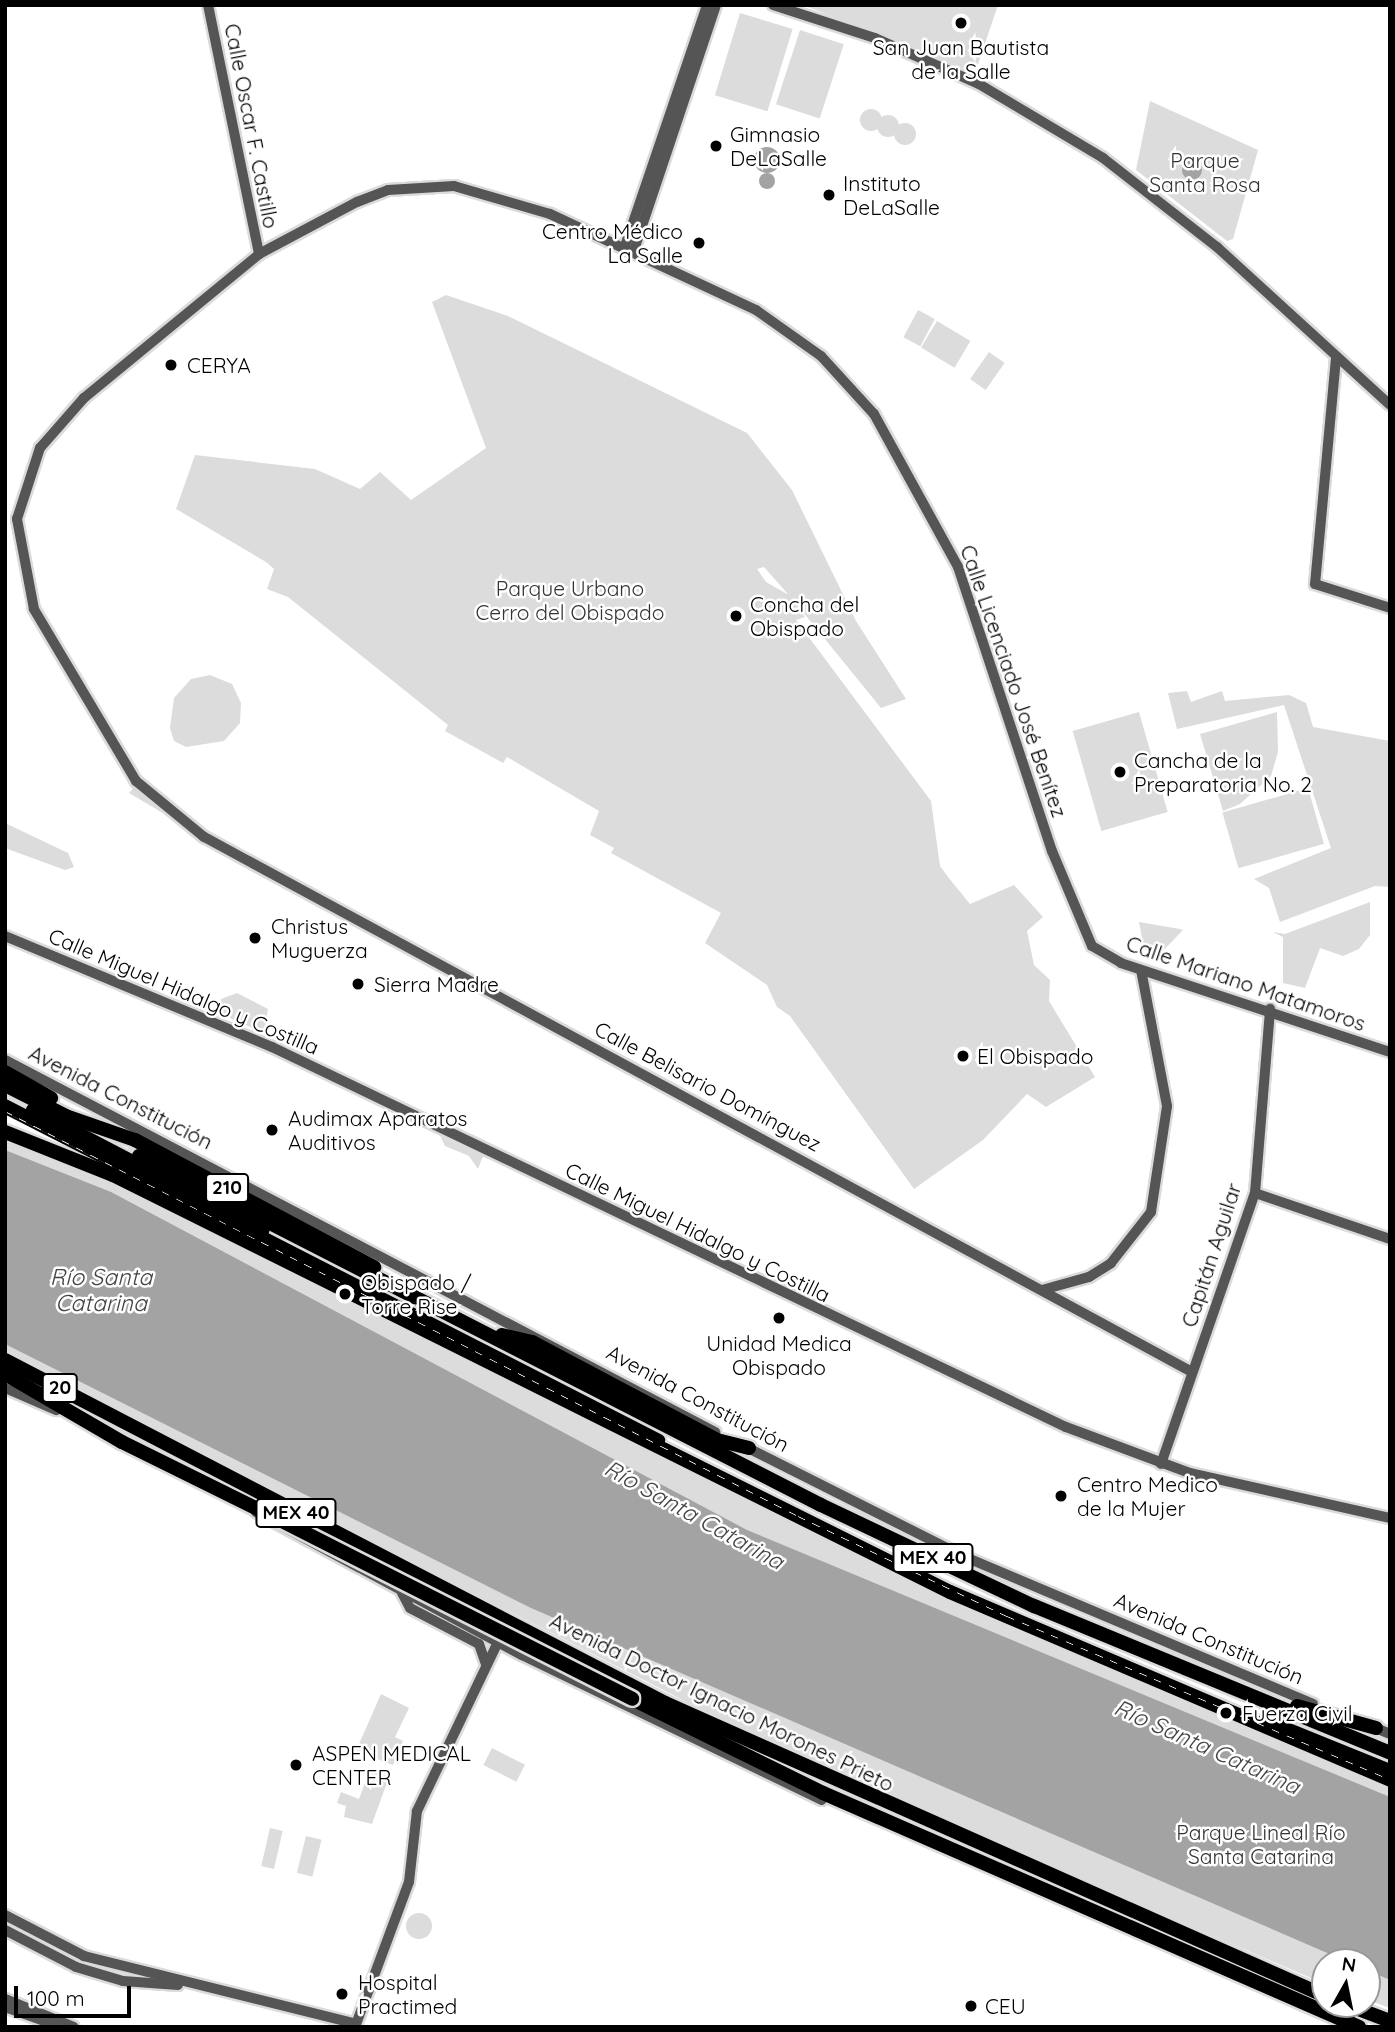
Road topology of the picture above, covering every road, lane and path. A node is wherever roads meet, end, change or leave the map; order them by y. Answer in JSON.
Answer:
{"nodes":[{"id":1,"x":208,"y":5,"type":"edge"},
{"id":2,"x":708,"y":5,"type":"edge"},
{"id":3,"x":716,"y":5,"type":"edge"},
{"id":4,"x":773,"y":5,"type":"edge"},
{"id":5,"x":628,"y":251,"type":"junction"},
{"id":6,"x":258,"y":254,"type":"junction"},
{"id":7,"x":1336,"y":358,"type":"junction"},
{"id":8,"x":1357,"y":376,"type":"junction"},
{"id":9,"x":1335,"y":379,"type":"junction"},
{"id":10,"x":1390,"y":405,"type":"edge"},
{"id":11,"x":1390,"y":608,"type":"edge"},
{"id":12,"x":204,"y":837,"type":"joint"},
{"id":13,"x":5,"y":936,"type":"edge"},
{"id":14,"x":1092,"y":946,"type":"joint"},
{"id":15,"x":1141,"y":970,"type":"junction"},
{"id":16,"x":1270,"y":1009,"type":"junction"},
{"id":17,"x":1390,"y":1052,"type":"edge"},
{"id":18,"x":5,"y":1060,"type":"edge"},
{"id":19,"x":5,"y":1072,"type":"edge"},
{"id":20,"x":5,"y":1085,"type":"edge"},
{"id":21,"x":5,"y":1095,"type":"edge"},
{"id":22,"x":5,"y":1105,"type":"edge"},
{"id":23,"x":94,"y":1125,"type":"junction"},
{"id":24,"x":5,"y":1132,"type":"edge"},
{"id":25,"x":139,"y":1156,"type":"tunnel mouth"},
{"id":26,"x":1255,"y":1193,"type":"junction"},
{"id":27,"x":1390,"y":1239,"type":"edge"},
{"id":28,"x":376,"y":1279,"type":"junction"},
{"id":29,"x":1042,"y":1290,"type":"junction"},
{"id":30,"x":439,"y":1310,"type":"junction"},
{"id":31,"x":490,"y":1335,"type":"junction"},
{"id":32,"x":5,"y":1360,"type":"edge"},
{"id":33,"x":5,"y":1372,"type":"edge"},
{"id":34,"x":1192,"y":1372,"type":"junction"},
{"id":35,"x":5,"y":1388,"type":"edge"},
{"id":36,"x":115,"y":1417,"type":"junction"},
{"id":37,"x":93,"y":1425,"type":"junction"},
{"id":38,"x":749,"y":1448,"type":"junction"},
{"id":39,"x":1161,"y":1464,"type":"junction"},
{"id":40,"x":251,"y":1506,"type":"junction"},
{"id":41,"x":1390,"y":1518,"type":"edge"},
{"id":42,"x":402,"y":1593,"type":"junction"},
{"id":43,"x":498,"y":1642,"type":"junction"},
{"id":44,"x":522,"y":1655,"type":"junction"},
{"id":45,"x":486,"y":1664,"type":"junction"},
{"id":46,"x":591,"y":1664,"type":"junction"},
{"id":47,"x":1232,"y":1689,"type":"junction"},
{"id":48,"x":1383,"y":1731,"type":"edge"},
{"id":49,"x":1390,"y":1753,"type":"edge"},
{"id":50,"x":1390,"y":1770,"type":"edge"},
{"id":51,"x":1390,"y":1780,"type":"edge"},
{"id":52,"x":892,"y":1822,"type":"junction"},
{"id":53,"x":5,"y":1914,"type":"edge"},
{"id":54,"x":5,"y":1930,"type":"edge"},
{"id":55,"x":185,"y":1984,"type":"junction"},
{"id":56,"x":1311,"y":1990,"type":"edge"},
{"id":57,"x":5,"y":1999,"type":"edge"},
{"id":58,"x":5,"y":2007,"type":"edge"},
{"id":59,"x":356,"y":2026,"type":"edge"},
{"id":60,"x":61,"y":2027,"type":"edge"},
{"id":61,"x":74,"y":2027,"type":"edge"},
{"id":62,"x":1359,"y":2027,"type":"edge"}],
"edges":[{"from":1,"to":6,"type":"street","name":"Calle Oscar F. Castillo"},
{"from":2,"to":5,"type":"street"},
{"from":3,"to":5,"type":"street"},
{"from":4,"to":7,"type":"street"},
{"from":5,"to":6,"type":"street","name":"Calle Licenciado José Benítez"},
{"from":5,"to":14,"type":"street","name":"Calle Licenciado José Benítez"},
{"from":6,"to":12,"type":"street","name":"Calle Licenciado José Benítez"},
{"from":7,"to":8,"type":"street"},
{"from":7,"to":9,"type":"street"},
{"from":8,"to":9,"type":"street"},
{"from":8,"to":10,"type":"street"},
{"from":9,"to":11,"type":"street"},
{"from":12,"to":29,"type":"street","name":"Calle Belisario Domínguez"},
{"from":13,"to":39,"type":"street","name":"Calle Miguel Hidalgo y Costilla"},
{"from":14,"to":15,"type":"street","name":"Calle Mariano Matamoros"},
{"from":15,"to":16,"type":"street","name":"Calle Mariano Matamoros"},
{"from":15,"to":29,"type":"street"},
{"from":16,"to":17,"type":"street","name":"Calle Mariano Matamoros"},
{"from":16,"to":26,"type":"street","name":"Capitán Aguilar"},
{"from":18,"to":38,"type":"street","name":"Avenida Constitución"},
{"from":19,"to":23,"type":"highway"},
{"from":20,"to":23,"type":"highway","number":"210"},
{"from":21,"to":28,"type":"highway"},
{"from":22,"to":50,"type":"main road"},
{"from":23,"to":30,"type":"highway","number":"210"},
{"from":24,"to":51,"type":"highway","number":"MEX 40"},
{"from":25,"to":28,"type":"highway","name":"Avenida Constitución","number":"MEX 40"},
{"from":26,"to":27,"type":"street"},
{"from":26,"to":34,"type":"street","name":"Capitán Aguilar"},
{"from":28,"to":30,"type":"highway","name":"Avenida Constitución","number":"MEX 40"},
{"from":29,"to":34,"type":"street","name":"Calle Belisario Domínguez"},
{"from":30,"to":31,"type":"highway","name":"Avenida Constitución","number":"MEX 40"},
{"from":31,"to":38,"type":"highway"},
{"from":31,"to":47,"type":"highway","name":"Avenida Constitución","number":"MEX 40"},
{"from":32,"to":36,"type":"highway","name":"Avenida Doctor Ignacio Morones Prieto","number":"20"},
{"from":33,"to":36,"type":"highway","name":"Avenida Doctor Ignacio Morones Prieto","number":"MEX 40"},
{"from":33,"to":37,"type":"highway","name":"Avenida Doctor Ignacio Morones Prieto"},
{"from":34,"to":39,"type":"street","name":"Capitán Aguilar"},
{"from":35,"to":37,"type":"street","number":"20"},
{"from":36,"to":46,"type":"highway","name":"Avenida Doctor Ignacio Morones Prieto","number":"MEX 40"},
{"from":37,"to":40,"type":"highway","name":"Avenida Doctor Ignacio Morones Prieto","number":"MEX 40"},
{"from":38,"to":48,"type":"street","name":"Avenida Constitución"},
{"from":39,"to":41,"type":"street","name":"Calle Miguel Hidalgo y Costilla"},
{"from":40,"to":42,"type":"street","name":"Avenida Doctor Ignacio Morones Prieto"},
{"from":40,"to":52,"type":"highway","name":"Avenida Doctor Ignacio Morones Prieto","number":"MEX 40","bridge":true},
{"from":42,"to":43,"type":"street","name":"Avenida Doctor Ignacio Morones Prieto"},
{"from":42,"to":45,"type":"street"},
{"from":43,"to":44,"type":"street","name":"Avenida Doctor Ignacio Morones Prieto"},
{"from":43,"to":45,"type":"street"},
{"from":43,"to":46,"type":"highway"},
{"from":44,"to":45,"type":"street"},
{"from":44,"to":52,"type":"street","name":"Avenida Doctor Ignacio Morones Prieto"},
{"from":45,"to":59,"type":"street"},
{"from":46,"to":56,"type":"highway","name":"Avenida Doctor Ignacio Morones Prieto","number":"MEX 40"},
{"from":47,"to":48,"type":"highway"},
{"from":47,"to":49,"type":"highway","name":"Avenida Constitución","number":"MEX 40"},
{"from":52,"to":62,"type":"highway","name":"Avenida Doctor Ignacio Morones Prieto","number":"MEX 40"},
{"from":53,"to":55,"type":"street"},
{"from":54,"to":55,"type":"street"},
{"from":55,"to":59,"type":"street"},
{"from":57,"to":61,"type":"street"},
{"from":58,"to":60,"type":"street"}]}
